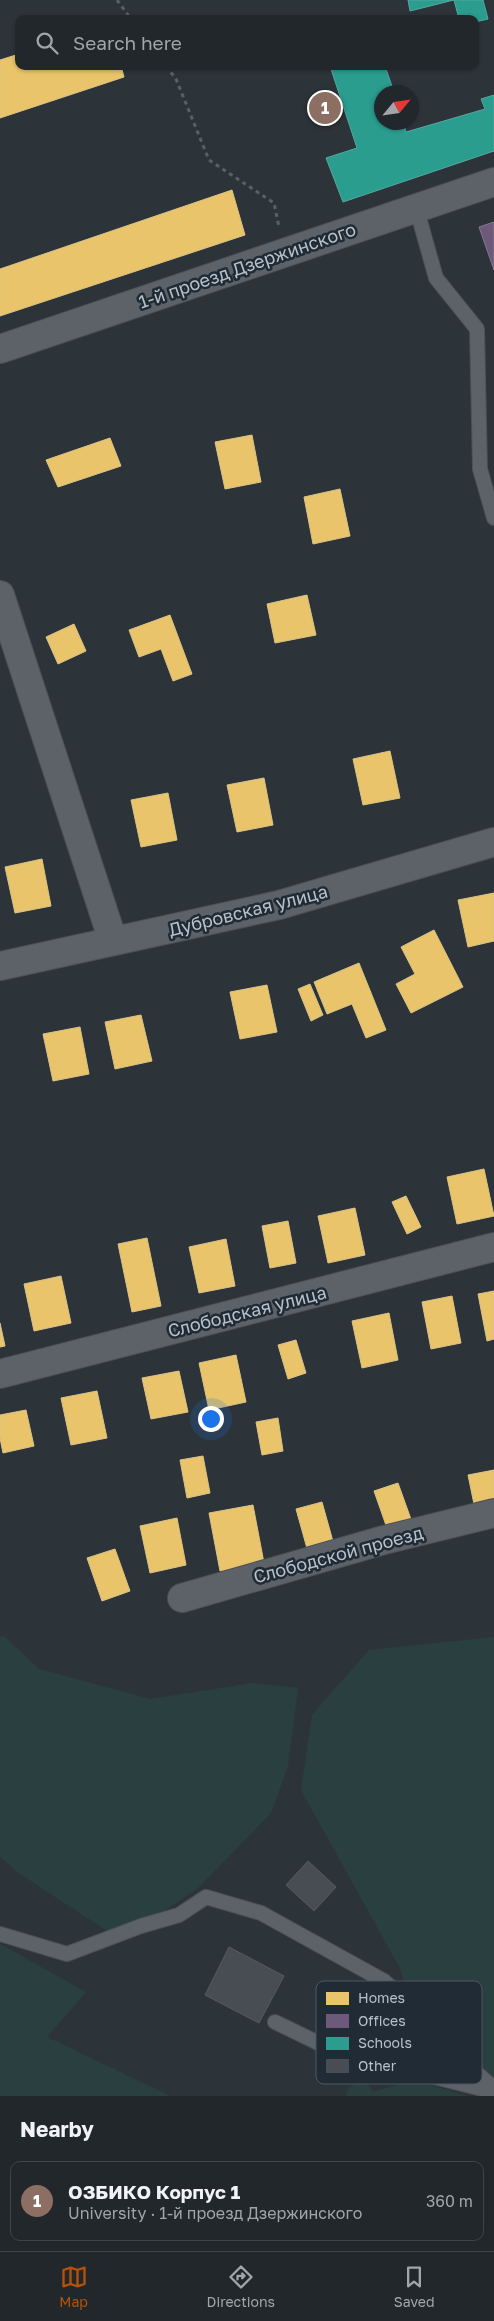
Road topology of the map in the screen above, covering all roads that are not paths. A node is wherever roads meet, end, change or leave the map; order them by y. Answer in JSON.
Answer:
{"nodes":[{"id":1,"x":494,"y":182,"type":"edge"},
{"id":2,"x":416,"y":208,"type":"junction"},
{"id":3,"x":0,"y":349,"type":"edge"},
{"id":4,"x":494,"y":518,"type":"edge"},
{"id":5,"x":0,"y":595,"type":"edge"},
{"id":6,"x":494,"y":842,"type":"edge"},
{"id":7,"x":113,"y":941,"type":"junction"},
{"id":8,"x":0,"y":966,"type":"edge"},
{"id":9,"x":494,"y":1247,"type":"edge"},
{"id":10,"x":0,"y":1374,"type":"edge"},
{"id":11,"x":494,"y":1513,"type":"edge"},
{"id":12,"x":182,"y":1598,"type":"dead end"},
{"id":13,"x":0,"y":1934,"type":"edge"},
{"id":14,"x":384,"y":1981,"type":"edge"},
{"id":15,"x":275,"y":2022,"type":"dead end"},
{"id":16,"x":316,"y":2042,"type":"edge"},
{"id":17,"x":482,"y":2078,"type":"edge"},
{"id":18,"x":463,"y":2084,"type":"edge"},
{"id":19,"x":494,"y":2088,"type":"edge"},
{"id":20,"x":494,"y":2092,"type":"edge"}],
"edges":[{"from":1,"to":2,"type":"street","name":"1-й проезд Дзержинского"},
{"from":2,"to":3,"type":"street","name":"1-й проезд Дзержинского"},
{"from":2,"to":4,"type":"lane"},
{"from":5,"to":7,"type":"street"},
{"from":6,"to":7,"type":"street","name":"Дубровская улица"},
{"from":7,"to":8,"type":"street","name":"Дубровская улица"},
{"from":9,"to":10,"type":"street","name":"Слободская улица"},
{"from":11,"to":12,"type":"street","name":"Слободской проезд"},
{"from":13,"to":14,"type":"lane"},
{"from":15,"to":16,"type":"lane"},
{"from":17,"to":19,"type":"lane"},
{"from":18,"to":20,"type":"lane"}]}
